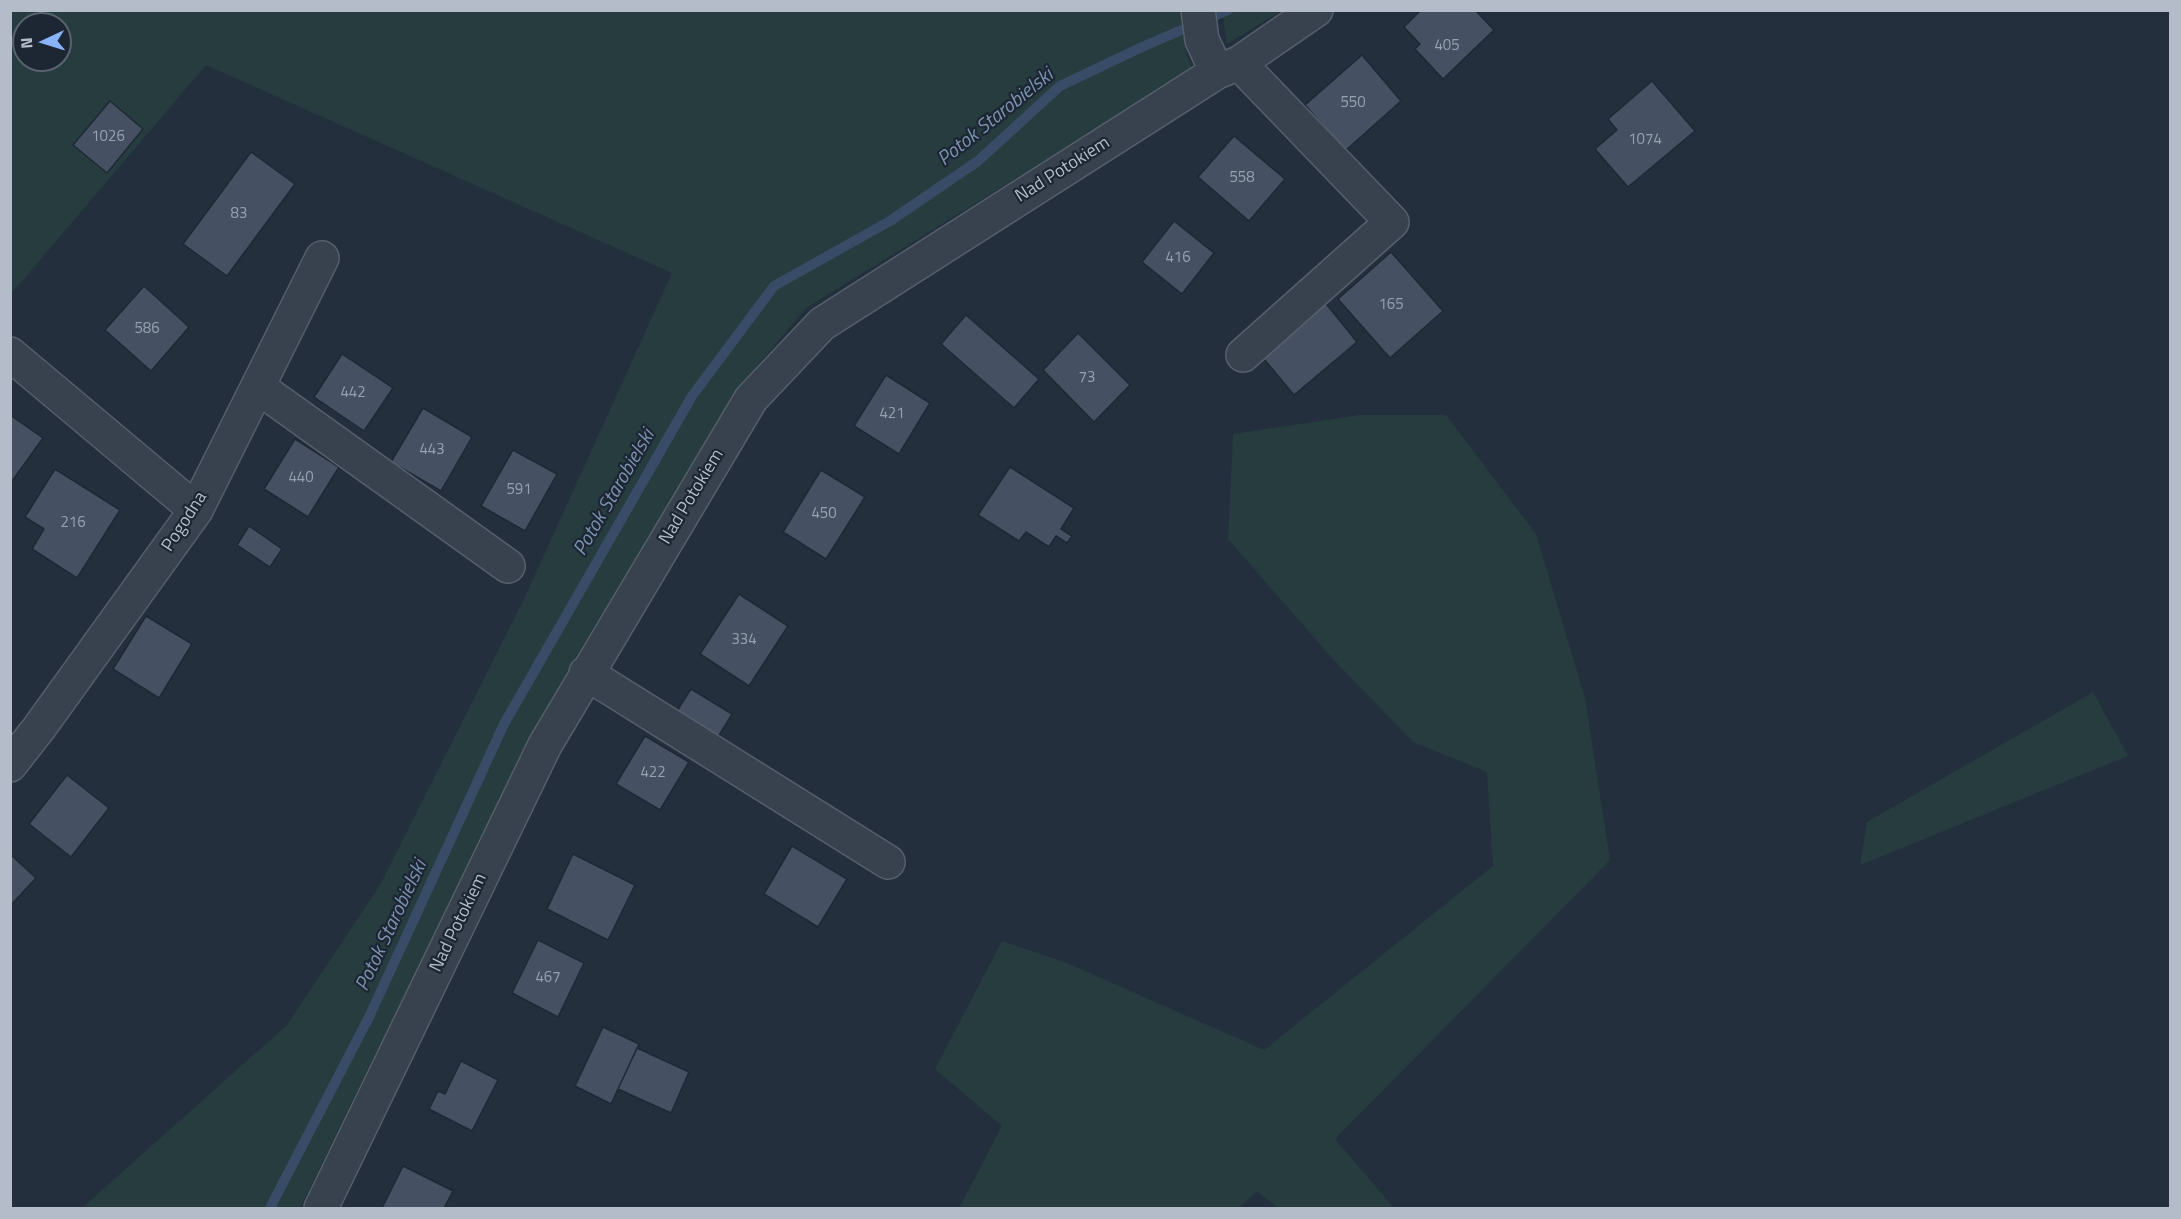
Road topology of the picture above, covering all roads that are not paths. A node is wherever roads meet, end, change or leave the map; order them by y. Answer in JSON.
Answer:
{"nodes":[{"id":1,"x":1316,"y":10,"type":"edge"},
{"id":2,"x":1200,"y":26,"type":"edge"},
{"id":3,"x":1228,"y":68,"type":"junction"},
{"id":4,"x":322,"y":258,"type":"dead end"},
{"id":5,"x":10,"y":354,"type":"edge"},
{"id":6,"x":1243,"y":355,"type":"dead end"},
{"id":7,"x":258,"y":387,"type":"junction"},
{"id":8,"x":196,"y":510,"type":"junction"},
{"id":9,"x":508,"y":566,"type":"dead end"},
{"id":10,"x":586,"y":674,"type":"junction"},
{"id":11,"x":10,"y":765,"type":"edge"},
{"id":12,"x":888,"y":862,"type":"dead end"},
{"id":13,"x":321,"y":1209,"type":"edge"}],
"edges":[{"from":1,"to":3,"type":"street","name":"Nad Potokiem"},
{"from":2,"to":3,"type":"street"},
{"from":3,"to":6,"type":"street"},
{"from":3,"to":10,"type":"street","name":"Nad Potokiem"},
{"from":4,"to":7,"type":"street","name":"Pogodna"},
{"from":5,"to":8,"type":"street"},
{"from":7,"to":8,"type":"street","name":"Pogodna"},
{"from":7,"to":9,"type":"street"},
{"from":8,"to":11,"type":"street","name":"Pogodna"},
{"from":10,"to":12,"type":"street"},
{"from":10,"to":13,"type":"street","name":"Nad Potokiem"}]}
